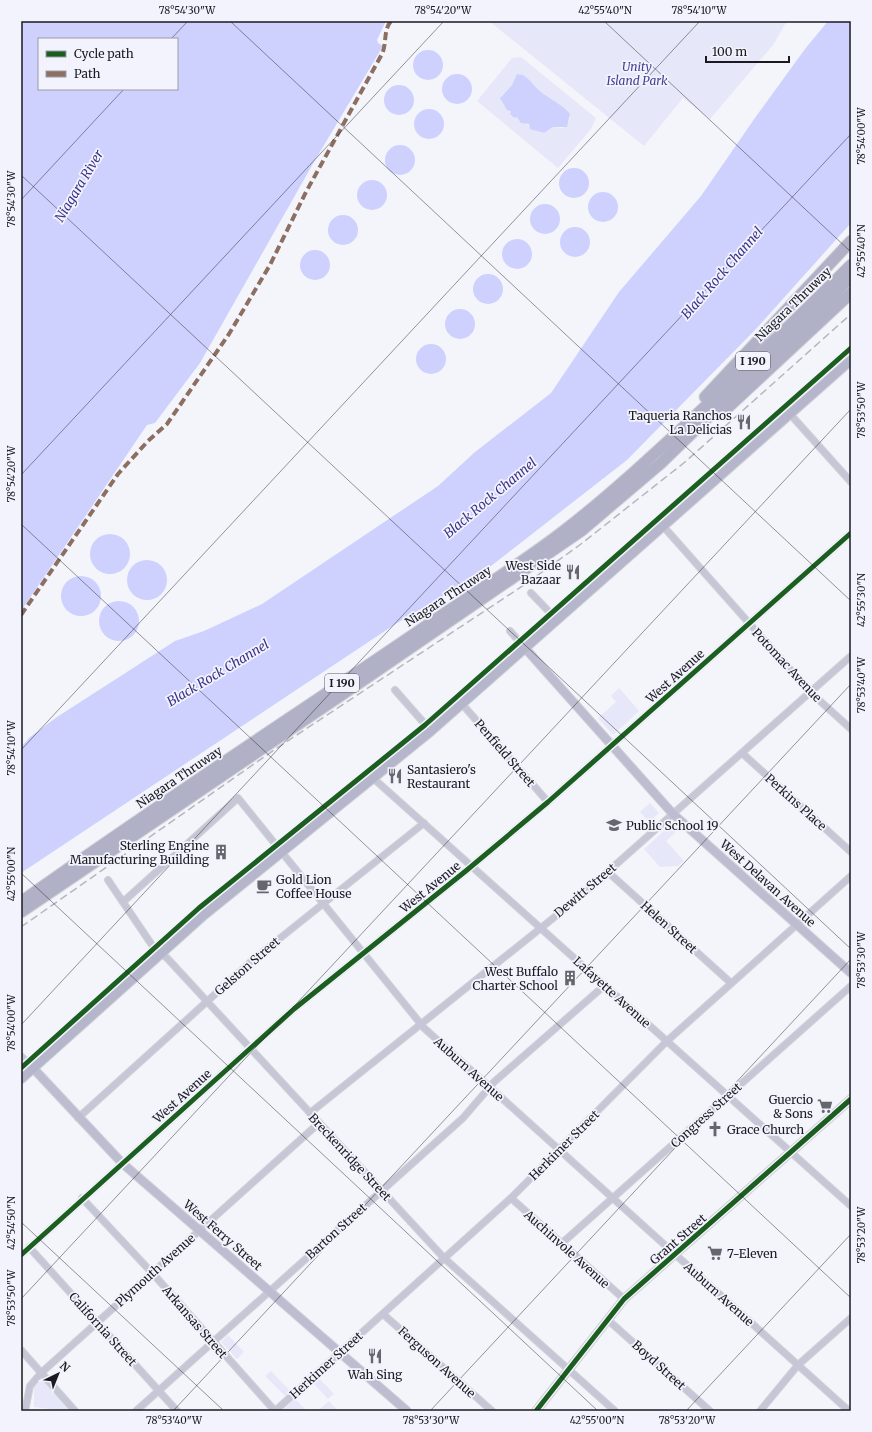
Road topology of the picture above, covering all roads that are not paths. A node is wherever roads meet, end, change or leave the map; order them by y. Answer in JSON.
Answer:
{"nodes":[{"id":1,"x":851,"y":241,"type":"edge"},
{"id":2,"x":851,"y":265,"type":"edge"},
{"id":3,"x":851,"y":277,"type":"edge"},
{"id":4,"x":851,"y":293,"type":"edge"},
{"id":5,"x":851,"y":360,"type":"edge"},
{"id":6,"x":790,"y":414,"type":"junction"},
{"id":7,"x":658,"y":458,"type":"junction"},
{"id":8,"x":851,"y":482,"type":"edge"},
{"id":9,"x":663,"y":526,"type":"junction"},
{"id":10,"x":851,"y":533,"type":"edge"},
{"id":11,"x":531,"y":593,"type":"dead end"},
{"id":12,"x":557,"y":620,"type":"junction"},
{"id":13,"x":749,"y":624,"type":"junction"},
{"id":14,"x":510,"y":631,"type":"dead end"},
{"id":15,"x":525,"y":648,"type":"junction"},
{"id":16,"x":851,"y":656,"type":"edge"},
{"id":17,"x":395,"y":690,"type":"dead end"},
{"id":18,"x":810,"y":692,"type":"junction"},
{"id":19,"x":462,"y":704,"type":"junction"},
{"id":20,"x":851,"y":729,"type":"edge"},
{"id":21,"x":431,"y":731,"type":"junction"},
{"id":22,"x":612,"y":745,"type":"junction"},
{"id":23,"x":742,"y":752,"type":"junction"},
{"id":24,"x":374,"y":778,"type":"junction"},
{"id":25,"x":548,"y":802,"type":"junction"},
{"id":26,"x":673,"y":814,"type":"junction"},
{"id":27,"x":424,"y":823,"type":"junction"},
{"id":28,"x":282,"y":852,"type":"junction"},
{"id":29,"x":851,"y":852,"type":"edge"},
{"id":30,"x":472,"y":866,"type":"junction"},
{"id":31,"x":608,"y":872,"type":"junction"},
{"id":32,"x":851,"y":876,"type":"edge"},
{"id":33,"x":108,"y":880,"type":"dead end"},
{"id":34,"x":21,"y":902,"type":"edge"},
{"id":35,"x":123,"y":902,"type":"junction"},
{"id":36,"x":323,"y":904,"type":"junction"},
{"id":37,"x":21,"y":912,"type":"edge"},
{"id":38,"x":797,"y":925,"type":"junction"},
{"id":39,"x":541,"y":928,"type":"junction"},
{"id":40,"x":364,"y":953,"type":"junction"},
{"id":41,"x":161,"y":954,"type":"junction"},
{"id":42,"x":851,"y":973,"type":"edge"},
{"id":43,"x":731,"y":983,"type":"junction"},
{"id":44,"x":604,"y":985,"type":"junction"},
{"id":45,"x":851,"y":986,"type":"edge"},
{"id":46,"x":206,"y":1002,"type":"junction"},
{"id":47,"x":421,"y":1024,"type":"junction"},
{"id":48,"x":667,"y":1041,"type":"junction"},
{"id":49,"x":250,"y":1048,"type":"junction"},
{"id":50,"x":21,"y":1056,"type":"edge"},
{"id":51,"x":33,"y":1068,"type":"junction"},
{"id":52,"x":21,"y":1079,"type":"edge"},
{"id":53,"x":490,"y":1087,"type":"junction"},
{"id":54,"x":728,"y":1095,"type":"junction"},
{"id":55,"x":851,"y":1099,"type":"edge"},
{"id":56,"x":310,"y":1113,"type":"junction"},
{"id":57,"x":78,"y":1118,"type":"junction"},
{"id":58,"x":319,"y":1123,"type":"junction"},
{"id":59,"x":559,"y":1150,"type":"junction"},
{"id":60,"x":791,"y":1152,"type":"junction"},
{"id":61,"x":122,"y":1163,"type":"junction"},
{"id":62,"x":382,"y":1191,"type":"junction"},
{"id":63,"x":82,"y":1198,"type":"junction"},
{"id":64,"x":511,"y":1198,"type":"junction"},
{"id":65,"x":613,"y":1198,"type":"junction"},
{"id":66,"x":851,"y":1206,"type":"edge"},
{"id":67,"x":199,"y":1231,"type":"junction"},
{"id":68,"x":561,"y":1244,"type":"junction"},
{"id":69,"x":29,"y":1247,"type":"junction"},
{"id":70,"x":675,"y":1254,"type":"junction"},
{"id":71,"x":21,"y":1255,"type":"edge"},
{"id":72,"x":444,"y":1258,"type":"junction"},
{"id":73,"x":152,"y":1273,"type":"junction"},
{"id":74,"x":269,"y":1292,"type":"junction"},
{"id":75,"x":624,"y":1299,"type":"junction"},
{"id":76,"x":383,"y":1314,"type":"junction"},
{"id":77,"x":851,"y":1318,"type":"edge"},
{"id":78,"x":608,"y":1320,"type":"junction"},
{"id":79,"x":97,"y":1323,"type":"junction"},
{"id":80,"x":213,"y":1342,"type":"junction"},
{"id":81,"x":21,"y":1350,"type":"edge"},
{"id":82,"x":339,"y":1352,"type":"junction"},
{"id":83,"x":798,"y":1365,"type":"junction"},
{"id":84,"x":569,"y":1370,"type":"junction"},
{"id":85,"x":41,"y":1373,"type":"junction"},
{"id":86,"x":158,"y":1391,"type":"junction"},
{"id":87,"x":25,"y":1411,"type":"edge"},
{"id":88,"x":75,"y":1411,"type":"edge"},
{"id":89,"x":136,"y":1411,"type":"edge"},
{"id":90,"x":177,"y":1411,"type":"edge"},
{"id":91,"x":275,"y":1411,"type":"edge"},
{"id":92,"x":406,"y":1411,"type":"edge"},
{"id":93,"x":492,"y":1411,"type":"edge"},
{"id":94,"x":536,"y":1411,"type":"edge"},
{"id":95,"x":615,"y":1411,"type":"edge"},
{"id":96,"x":710,"y":1411,"type":"edge"},
{"id":97,"x":760,"y":1411,"type":"edge"},
{"id":98,"x":849,"y":1411,"type":"edge"}],
"edges":[{"from":1,"to":7,"type":"highway"},
{"from":2,"to":7,"type":"highway","name":"Niagara Thruway","number":"I 190"},
{"from":3,"to":7,"type":"highway","name":"Niagara Thruway","number":"I 190"},
{"from":4,"to":7,"type":"highway"},
{"from":5,"to":6,"type":"main road"},
{"from":6,"to":8,"type":"street"},
{"from":6,"to":9,"type":"main road"},
{"from":7,"to":34,"type":"highway","name":"Niagara Thruway","number":"I 190"},
{"from":7,"to":37,"type":"highway","name":"Niagara Thruway","number":"I 190"},
{"from":9,"to":12,"type":"main road"},
{"from":9,"to":13,"type":"street","name":"Potomac Avenue"},
{"from":10,"to":13,"type":"street","name":"West Avenue"},
{"from":11,"to":12,"type":"street"},
{"from":12,"to":15,"type":"main road"},
{"from":13,"to":18,"type":"street","name":"Potomac Avenue"},
{"from":13,"to":22,"type":"street","name":"West Avenue"},
{"from":14,"to":15,"type":"street","name":"West Delavan Avenue"},
{"from":15,"to":19,"type":"main road"},
{"from":15,"to":22,"type":"street","name":"West Delavan Avenue"},
{"from":16,"to":18,"type":"street","name":"Dewitt Street"},
{"from":17,"to":21,"type":"street"},
{"from":18,"to":20,"type":"street","name":"Potomac Avenue"},
{"from":18,"to":23,"type":"street","name":"Dewitt Street"},
{"from":19,"to":21,"type":"main road"},
{"from":19,"to":25,"type":"street","name":"Penfield Street"},
{"from":21,"to":24,"type":"main road"},
{"from":22,"to":25,"type":"street","name":"West Avenue"},
{"from":22,"to":26,"type":"street","name":"West Delavan Avenue"},
{"from":23,"to":26,"type":"street","name":"Dewitt Street"},
{"from":23,"to":29,"type":"street","name":"Perkins Place"},
{"from":24,"to":27,"type":"street","name":"Lafayette Avenue"},
{"from":24,"to":28,"type":"main road"},
{"from":25,"to":30,"type":"street","name":"West Avenue"},
{"from":26,"to":31,"type":"street","name":"Dewitt Street"},
{"from":26,"to":38,"type":"street","name":"West Delavan Avenue"},
{"from":27,"to":30,"type":"street","name":"Lafayette Avenue"},
{"from":27,"to":36,"type":"street","name":"Gelston Street"},
{"from":28,"to":35,"type":"street","name":"Auburn Avenue"},
{"from":28,"to":36,"type":"street","name":"Auburn Avenue"},
{"from":28,"to":41,"type":"main road"},
{"from":30,"to":39,"type":"street","name":"Lafayette Avenue"},
{"from":30,"to":40,"type":"street","name":"West Avenue"},
{"from":31,"to":39,"type":"street","name":"Dewitt Street"},
{"from":31,"to":43,"type":"street","name":"Helen Street"},
{"from":32,"to":38,"type":"street","name":"Herkimer Street"},
{"from":33,"to":35,"type":"street","name":"Breckenridge Street"},
{"from":35,"to":41,"type":"street","name":"Breckenridge Street"},
{"from":36,"to":40,"type":"street","name":"Auburn Avenue"},
{"from":36,"to":46,"type":"street","name":"Gelston Street"},
{"from":38,"to":42,"type":"street","name":"West Delavan Avenue"},
{"from":38,"to":43,"type":"street","name":"Herkimer Street"},
{"from":39,"to":44,"type":"street","name":"Lafayette Avenue"},
{"from":39,"to":47,"type":"street","name":"Dewitt Street"},
{"from":40,"to":47,"type":"street","name":"Auburn Avenue"},
{"from":40,"to":49,"type":"street","name":"West Avenue"},
{"from":41,"to":46,"type":"street","name":"Breckenridge Street"},
{"from":41,"to":51,"type":"main road"},
{"from":43,"to":48,"type":"street","name":"Herkimer Street"},
{"from":44,"to":48,"type":"street","name":"Lafayette Avenue"},
{"from":44,"to":53,"type":"street","name":"Barton Street"},
{"from":45,"to":54,"type":"street","name":"Congress Street"},
{"from":46,"to":49,"type":"street","name":"Breckenridge Street"},
{"from":46,"to":57,"type":"street","name":"Gelston Street"},
{"from":47,"to":53,"type":"street","name":"Auburn Avenue"},
{"from":47,"to":56,"type":"street","name":"Dewitt Street"},
{"from":48,"to":54,"type":"street","name":"Lafayette Avenue"},
{"from":48,"to":59,"type":"street","name":"Herkimer Street"},
{"from":49,"to":56,"type":"street","name":"Breckenridge Street"},
{"from":49,"to":61,"type":"street","name":"West Avenue"},
{"from":50,"to":51,"type":"street"},
{"from":51,"to":52,"type":"main road"},
{"from":51,"to":57,"type":"street","name":"West Ferry Street"},
{"from":53,"to":59,"type":"street","name":"Auburn Avenue"},
{"from":53,"to":62,"type":"street","name":"Barton Street"},
{"from":54,"to":60,"type":"street","name":"Lafayette Avenue"},
{"from":54,"to":65,"type":"street","name":"Congress Street"},
{"from":55,"to":60,"type":"street","name":"Grant Street"},
{"from":56,"to":58,"type":"street","name":"Breckenridge Street"},
{"from":57,"to":61,"type":"street","name":"West Ferry Street"},
{"from":58,"to":62,"type":"street","name":"Breckenridge Street"},
{"from":58,"to":67,"type":"street","name":"Plymouth Avenue"},
{"from":59,"to":64,"type":"street","name":"Herkimer Street"},
{"from":59,"to":65,"type":"street","name":"Auburn Avenue"},
{"from":60,"to":66,"type":"street","name":"Lafayette Avenue"},
{"from":60,"to":70,"type":"street","name":"Grant Street"},
{"from":61,"to":63,"type":"street","name":"West Avenue"},
{"from":61,"to":67,"type":"street","name":"West Ferry Street"},
{"from":62,"to":72,"type":"street","name":"Breckenridge Street"},
{"from":62,"to":74,"type":"street","name":"Barton Street"},
{"from":63,"to":69,"type":"street","name":"West Avenue"},
{"from":63,"to":73,"type":"street","name":"Arkansas Street"},
{"from":64,"to":68,"type":"street","name":"Auchinvole Avenue"},
{"from":64,"to":72,"type":"street","name":"Herkimer Street"},
{"from":65,"to":68,"type":"street","name":"Congress Street"},
{"from":65,"to":70,"type":"street","name":"Auburn Avenue"},
{"from":67,"to":73,"type":"street","name":"Plymouth Avenue"},
{"from":67,"to":74,"type":"street","name":"West Ferry Street"},
{"from":68,"to":75,"type":"street","name":"Auchinvole Avenue"},
{"from":69,"to":71,"type":"street","name":"West Avenue"},
{"from":69,"to":79,"type":"street","name":"California Street"},
{"from":70,"to":75,"type":"street","name":"Grant Street"},
{"from":70,"to":83,"type":"street","name":"Auburn Avenue"},
{"from":72,"to":76,"type":"street","name":"Herkimer Street"},
{"from":72,"to":84,"type":"street","name":"Breckenridge Street"},
{"from":73,"to":79,"type":"street","name":"Plymouth Avenue"},
{"from":73,"to":80,"type":"street","name":"Arkansas Street"},
{"from":74,"to":80,"type":"street","name":"Barton Street"},
{"from":74,"to":82,"type":"street","name":"West Ferry Street"},
{"from":75,"to":78,"type":"street","name":"Grant Street"},
{"from":76,"to":82,"type":"street","name":"Herkimer Street"},
{"from":76,"to":93,"type":"street","name":"Ferguson Avenue"},
{"from":77,"to":83,"type":"street"},
{"from":78,"to":84,"type":"street","name":"Grant Street"},
{"from":78,"to":96,"type":"street","name":"Boyd Street"},
{"from":79,"to":85,"type":"street","name":"Plymouth Avenue"},
{"from":79,"to":86,"type":"street","name":"California Street"},
{"from":80,"to":86,"type":"street","name":"Barton Street"},
{"from":80,"to":91,"type":"street","name":"Arkansas Street"},
{"from":81,"to":85,"type":"street"},
{"from":82,"to":91,"type":"street","name":"Herkimer Street"},
{"from":82,"to":92,"type":"street","name":"West Ferry Street"},
{"from":83,"to":97,"type":"street"},
{"from":83,"to":98,"type":"street","name":"Auburn Avenue"},
{"from":84,"to":94,"type":"street","name":"Grant Street"},
{"from":84,"to":95,"type":"street","name":"Breckenridge Street"},
{"from":85,"to":87,"type":"street","name":"Plymouth Avenue"},
{"from":85,"to":88,"type":"street"},
{"from":86,"to":89,"type":"street","name":"Barton Street"},
{"from":86,"to":90,"type":"street","name":"California Street"}]}
